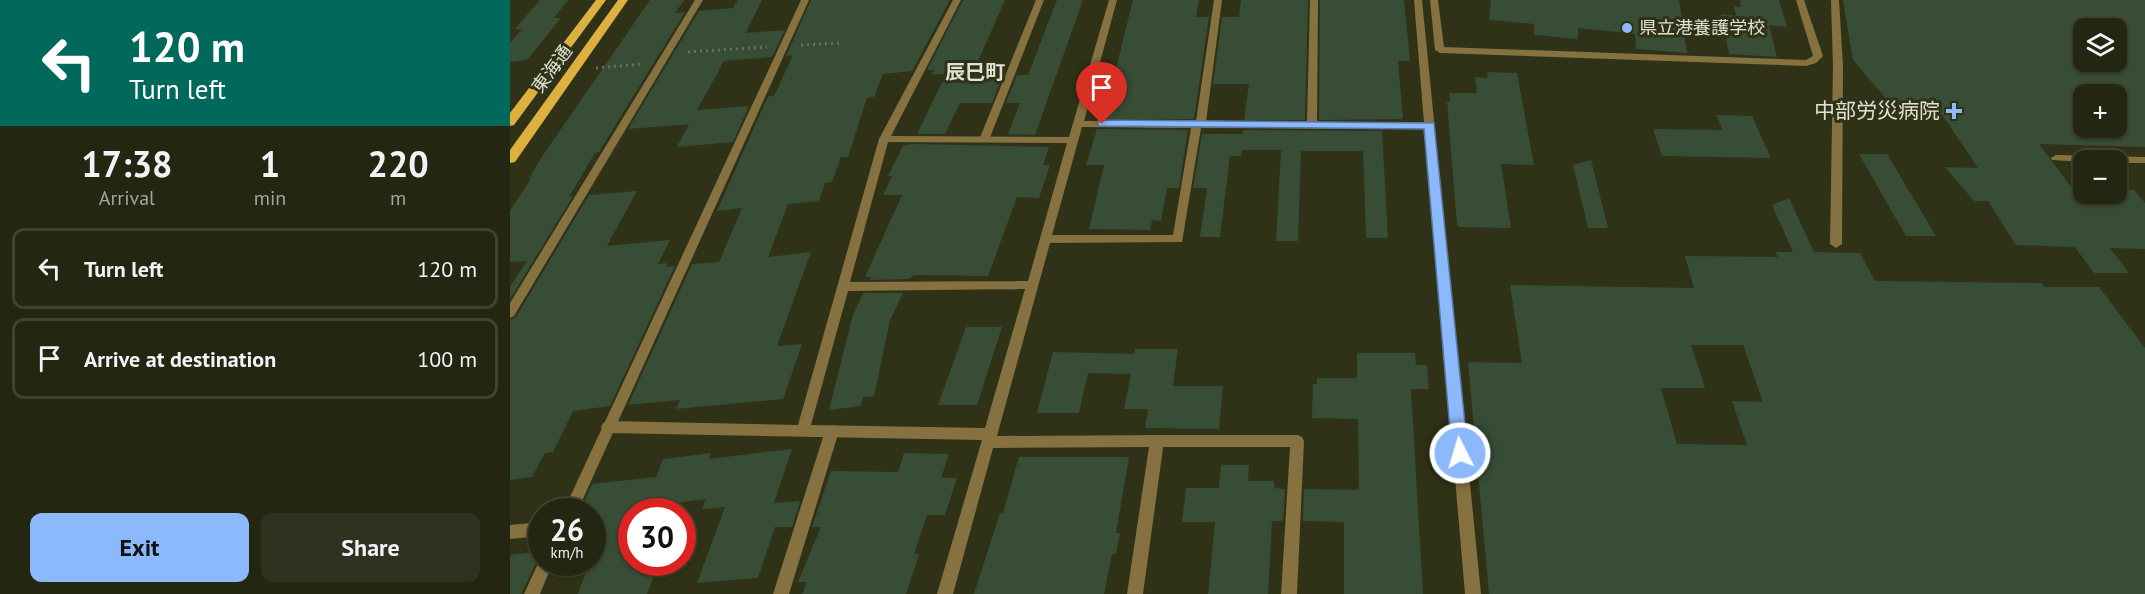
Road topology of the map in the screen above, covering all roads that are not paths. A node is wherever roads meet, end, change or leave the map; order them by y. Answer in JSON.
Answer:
{"nodes":[{"id":1,"x":601,"y":0,"type":"edge"},
{"id":2,"x":623,"y":0,"type":"edge"},
{"id":3,"x":699,"y":0,"type":"edge"},
{"id":4,"x":805,"y":0,"type":"edge"},
{"id":5,"x":957,"y":0,"type":"edge"},
{"id":6,"x":1040,"y":0,"type":"edge"},
{"id":7,"x":1113,"y":0,"type":"edge"},
{"id":8,"x":1218,"y":0,"type":"edge"},
{"id":9,"x":1314,"y":0,"type":"edge"},
{"id":10,"x":1418,"y":0,"type":"edge"},
{"id":11,"x":1434,"y":0,"type":"edge"},
{"id":12,"x":1800,"y":0,"type":"edge"},
{"id":13,"x":1835,"y":0,"type":"edge"},
{"id":14,"x":510,"y":122,"type":"edge"},
{"id":15,"x":1078,"y":123,"type":"junction"},
{"id":16,"x":1199,"y":124,"type":"junction"},
{"id":17,"x":1312,"y":125,"type":"junction"},
{"id":18,"x":1430,"y":126,"type":"junction"},
{"id":19,"x":884,"y":139,"type":"junction"},
{"id":20,"x":984,"y":140,"type":"junction"},
{"id":21,"x":1074,"y":140,"type":"junction"},
{"id":22,"x":2056,"y":158,"type":"dead end"},
{"id":23,"x":510,"y":159,"type":"edge"},
{"id":24,"x":2145,"y":160,"type":"edge"},
{"id":25,"x":1046,"y":239,"type":"junction"},
{"id":26,"x":1836,"y":244,"type":"dead end"},
{"id":27,"x":1032,"y":285,"type":"junction"},
{"id":28,"x":843,"y":287,"type":"junction"},
{"id":29,"x":510,"y":313,"type":"edge"},
{"id":30,"x":608,"y":427,"type":"junction"},
{"id":31,"x":803,"y":430,"type":"junction"},
{"id":32,"x":832,"y":431,"type":"junction"},
{"id":33,"x":989,"y":438,"type":"junction"},
{"id":34,"x":1157,"y":441,"type":"junction"},
{"id":35,"x":576,"y":498,"type":"edge"},
{"id":36,"x":528,"y":530,"type":"edge"},
{"id":37,"x":510,"y":532,"type":"edge"},
{"id":38,"x":540,"y":576,"type":"edge"},
{"id":39,"x":532,"y":594,"type":"edge"},
{"id":40,"x":781,"y":594,"type":"edge"},
{"id":41,"x":945,"y":594,"type":"edge"},
{"id":42,"x":1135,"y":594,"type":"edge"},
{"id":43,"x":1289,"y":594,"type":"edge"},
{"id":44,"x":1473,"y":594,"type":"edge"}],
"edges":[{"from":1,"to":14,"type":"main road","name":"東海通"},
{"from":2,"to":23,"type":"main road","name":"東海通"},
{"from":3,"to":29,"type":"street"},
{"from":4,"to":30,"type":"street"},
{"from":5,"to":19,"type":"street"},
{"from":6,"to":20,"type":"street"},
{"from":7,"to":15,"type":"street"},
{"from":8,"to":16,"type":"street"},
{"from":9,"to":17,"type":"street"},
{"from":10,"to":18,"type":"street"},
{"from":11,"to":12,"type":"street"},
{"from":13,"to":26,"type":"street"},
{"from":15,"to":16,"type":"street"},
{"from":15,"to":21,"type":"street"},
{"from":16,"to":17,"type":"street"},
{"from":16,"to":25,"type":"street"},
{"from":17,"to":18,"type":"street"},
{"from":18,"to":44,"type":"street"},
{"from":19,"to":20,"type":"street"},
{"from":19,"to":28,"type":"street"},
{"from":20,"to":21,"type":"street"},
{"from":21,"to":25,"type":"street"},
{"from":22,"to":24,"type":"street"},
{"from":25,"to":27,"type":"street"},
{"from":27,"to":28,"type":"street"},
{"from":27,"to":33,"type":"street"},
{"from":28,"to":31,"type":"street"},
{"from":30,"to":31,"type":"street"},
{"from":30,"to":35,"type":"street"},
{"from":31,"to":32,"type":"street"},
{"from":32,"to":33,"type":"street"},
{"from":32,"to":40,"type":"street"},
{"from":33,"to":34,"type":"street"},
{"from":33,"to":41,"type":"street"},
{"from":34,"to":42,"type":"street"},
{"from":34,"to":43,"type":"street"},
{"from":36,"to":37,"type":"street"},
{"from":38,"to":39,"type":"street"}]}
